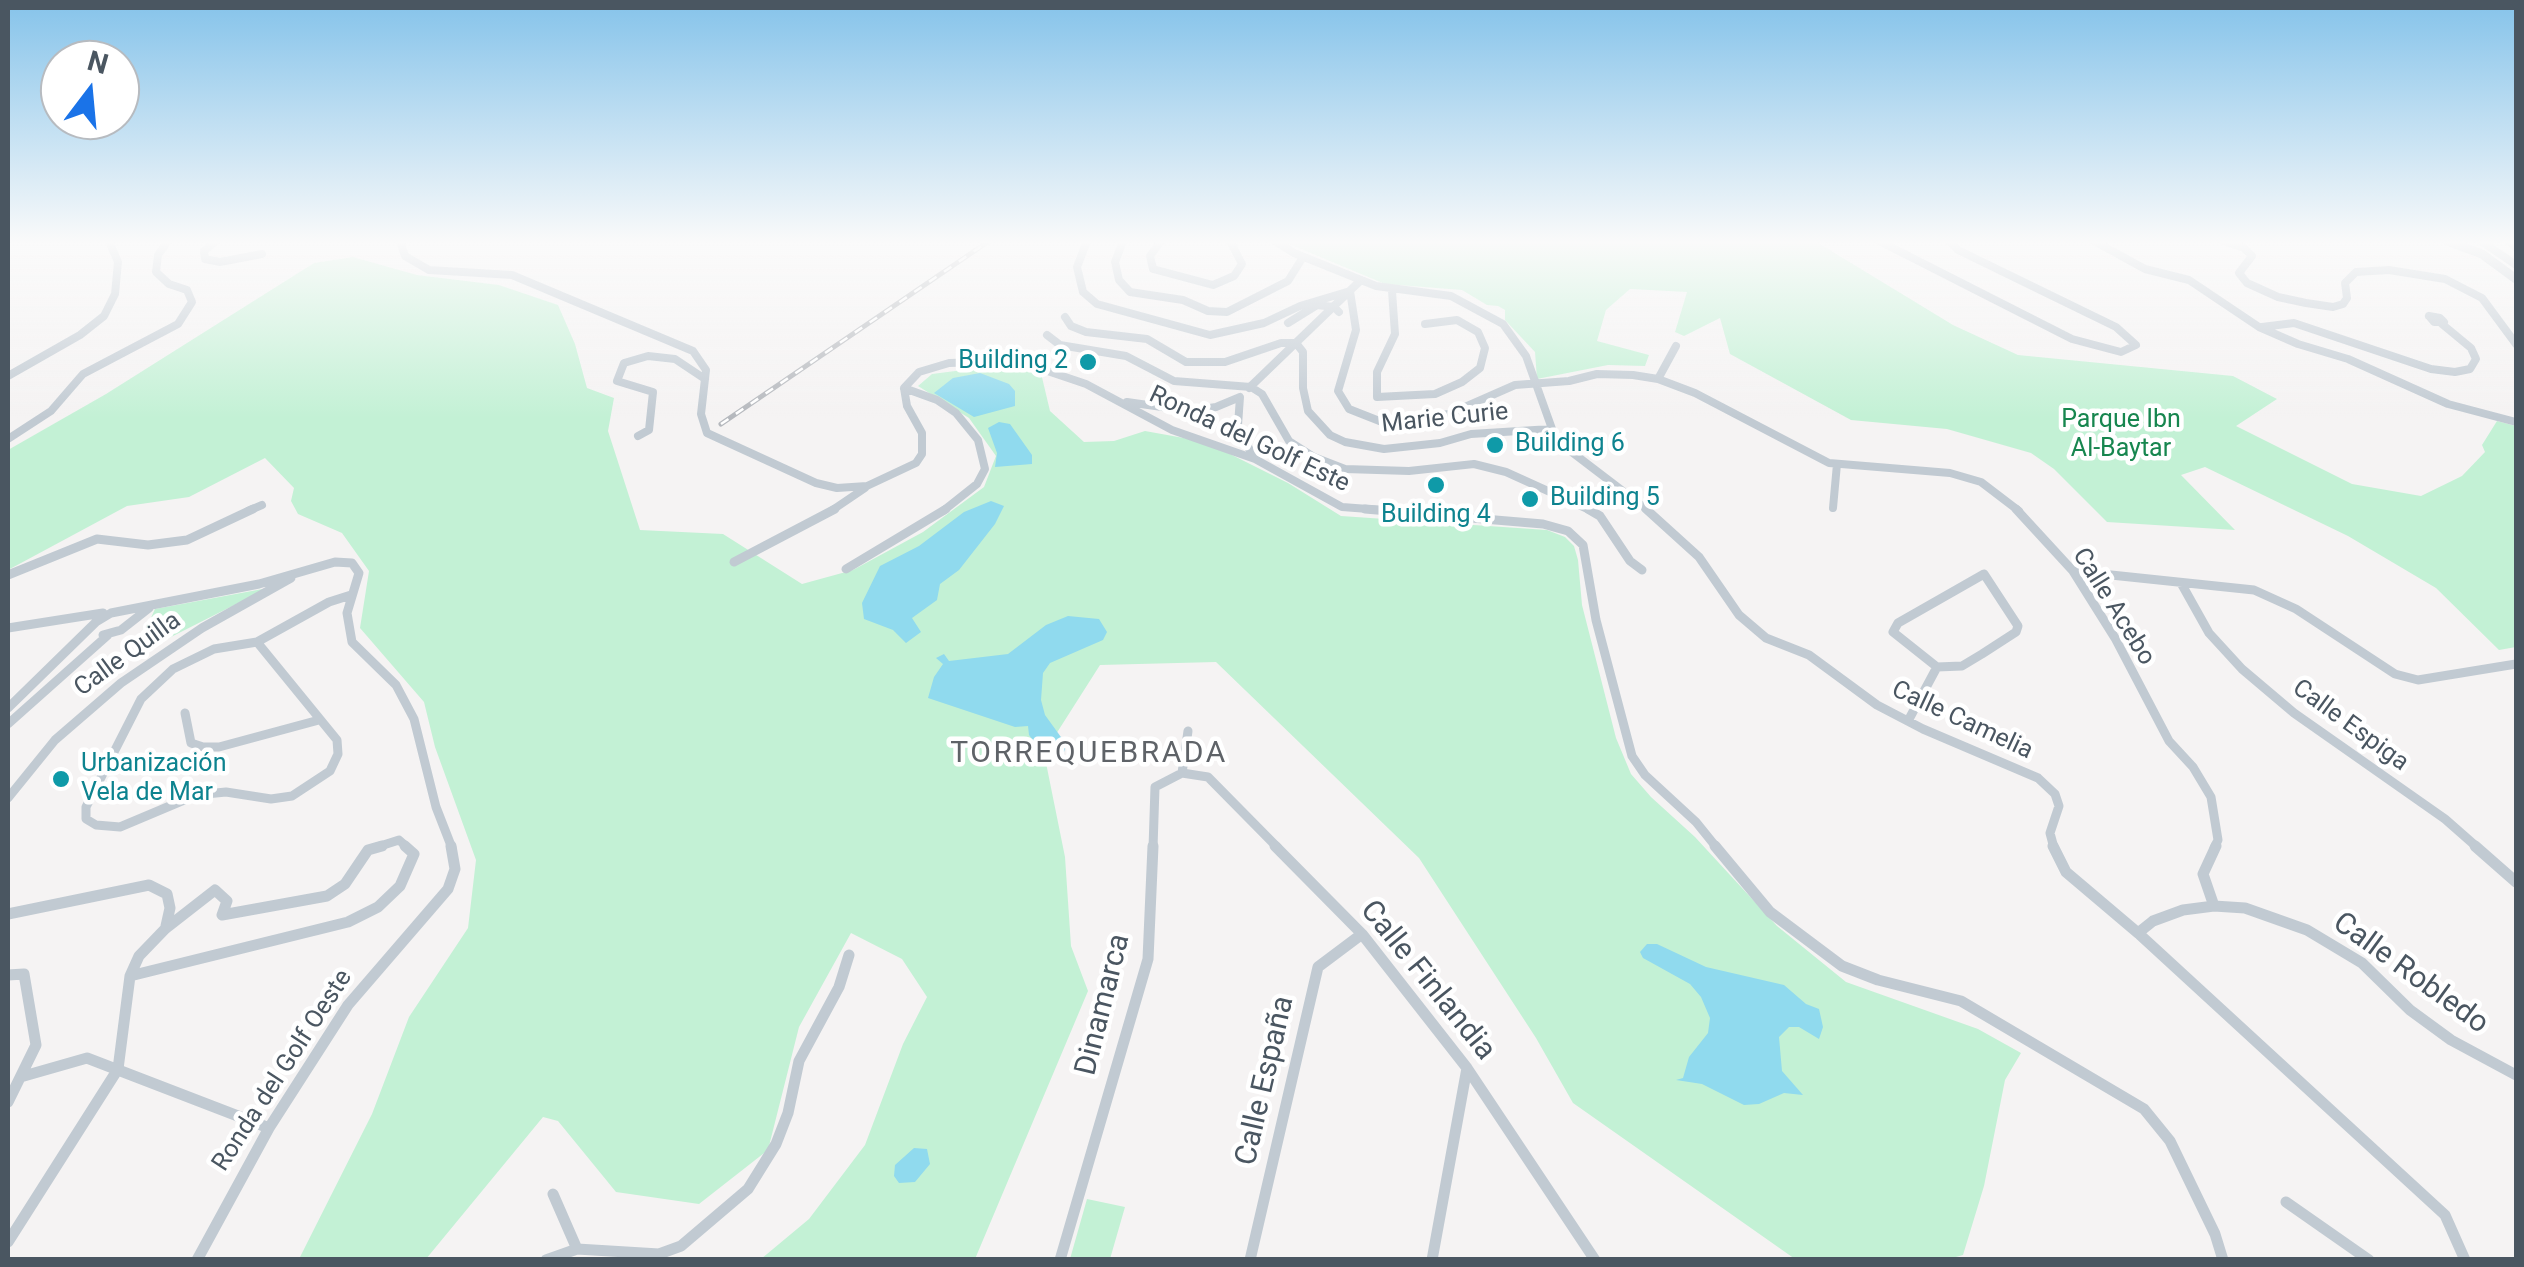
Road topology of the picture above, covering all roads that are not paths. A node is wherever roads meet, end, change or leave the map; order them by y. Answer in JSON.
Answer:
{"nodes":[{"id":1,"x":111,"y":300,"type":"edge"},
{"id":2,"x":191,"y":300,"type":"edge"},
{"id":3,"x":574,"y":300,"type":"edge"},
{"id":4,"x":1093,"y":300,"type":"edge"},
{"id":5,"x":1184,"y":300,"type":"edge"},
{"id":6,"x":1251,"y":300,"type":"edge"},
{"id":7,"x":1320,"y":300,"type":"edge"},
{"id":8,"x":1343,"y":300,"type":"edge"},
{"id":9,"x":1351,"y":300,"type":"edge"},
{"id":10,"x":1393,"y":300,"type":"edge"},
{"id":11,"x":1460,"y":300,"type":"edge"},
{"id":12,"x":1995,"y":300,"type":"edge"},
{"id":13,"x":2061,"y":300,"type":"edge"},
{"id":14,"x":2220,"y":300,"type":"edge"},
{"id":15,"x":2291,"y":300,"type":"edge"},
{"id":16,"x":2346,"y":300,"type":"edge"},
{"id":17,"x":2484,"y":300,"type":"edge"},
{"id":18,"x":1336,"y":309,"type":"junction"},
{"id":19,"x":1064,"y":317,"type":"dead end"},
{"id":20,"x":1288,"y":323,"type":"dead end"},
{"id":21,"x":1425,"y":324,"type":"dead end"},
{"id":22,"x":2442,"y":324,"type":"dead end"},
{"id":23,"x":2259,"y":327,"type":"junction"},
{"id":24,"x":1047,"y":335,"type":"dead end"},
{"id":25,"x":1296,"y":343,"type":"junction"},
{"id":26,"x":2516,"y":344,"type":"edge"},
{"id":27,"x":1676,"y":346,"type":"dead end"},
{"id":28,"x":8,"y":376,"type":"edge"},
{"id":29,"x":705,"y":379,"type":"junction"},
{"id":30,"x":1658,"y":379,"type":"junction"},
{"id":31,"x":1533,"y":384,"type":"junction"},
{"id":32,"x":1251,"y":387,"type":"junction"},
{"id":33,"x":904,"y":388,"type":"junction"},
{"id":34,"x":1240,"y":397,"type":"junction"},
{"id":35,"x":1124,"y":402,"type":"junction"},
{"id":36,"x":2516,"y":422,"type":"edge"},
{"id":37,"x":1551,"y":429,"type":"junction"},
{"id":38,"x":638,"y":436,"type":"dead end"},
{"id":39,"x":8,"y":439,"type":"edge"},
{"id":40,"x":1243,"y":442,"type":"junction"},
{"id":41,"x":1232,"y":450,"type":"junction"},
{"id":42,"x":1255,"y":459,"type":"junction"},
{"id":43,"x":1837,"y":464,"type":"junction"},
{"id":44,"x":867,"y":486,"type":"junction"},
{"id":45,"x":262,"y":505,"type":"dead end"},
{"id":46,"x":1833,"y":508,"type":"dead end"},
{"id":47,"x":734,"y":562,"type":"dead end"},
{"id":48,"x":846,"y":570,"type":"dead end"},
{"id":49,"x":1642,"y":570,"type":"dead end"},
{"id":50,"x":2073,"y":571,"type":"junction"},
{"id":51,"x":297,"y":574,"type":"junction"},
{"id":52,"x":8,"y":575,"type":"edge"},
{"id":53,"x":2181,"y":583,"type":"junction"},
{"id":54,"x":351,"y":595,"type":"junction"},
{"id":55,"x":158,"y":603,"type":"junction"},
{"id":56,"x":119,"y":611,"type":"junction"},
{"id":57,"x":80,"y":616,"type":"junction"},
{"id":58,"x":130,"y":623,"type":"junction"},
{"id":59,"x":94,"y":626,"type":"junction"},
{"id":60,"x":8,"y":628,"type":"edge"},
{"id":61,"x":108,"y":634,"type":"junction"},
{"id":62,"x":257,"y":642,"type":"junction"},
{"id":63,"x":2516,"y":664,"type":"edge"},
{"id":64,"x":1937,"y":667,"type":"junction"},
{"id":65,"x":8,"y":708,"type":"edge"},
{"id":66,"x":185,"y":713,"type":"dead end"},
{"id":67,"x":319,"y":720,"type":"junction"},
{"id":68,"x":1908,"y":722,"type":"junction"},
{"id":69,"x":8,"y":724,"type":"edge"},
{"id":70,"x":1188,"y":731,"type":"dead end"},
{"id":71,"x":1182,"y":773,"type":"junction"},
{"id":72,"x":8,"y":798,"type":"edge"},
{"id":73,"x":2516,"y":882,"type":"edge"},
{"id":74,"x":2214,"y":906,"type":"junction"},
{"id":75,"x":8,"y":914,"type":"edge"},
{"id":76,"x":165,"y":929,"type":"junction"},
{"id":77,"x":2138,"y":933,"type":"junction"},
{"id":78,"x":1362,"y":934,"type":"junction"},
{"id":79,"x":850,"y":954,"type":"dead end"},
{"id":80,"x":8,"y":976,"type":"edge"},
{"id":81,"x":130,"y":976,"type":"junction"},
{"id":82,"x":1467,"y":1068,"type":"junction"},
{"id":83,"x":118,"y":1069,"type":"junction"},
{"id":84,"x":2516,"y":1075,"type":"edge"},
{"id":85,"x":24,"y":1076,"type":"junction"},
{"id":86,"x":8,"y":1102,"type":"edge"},
{"id":87,"x":270,"y":1128,"type":"junction"},
{"id":88,"x":554,"y":1194,"type":"dead end"},
{"id":89,"x":2286,"y":1202,"type":"dead end"},
{"id":90,"x":8,"y":1242,"type":"edge"},
{"id":91,"x":577,"y":1249,"type":"junction"},
{"id":92,"x":197,"y":1260,"type":"edge"},
{"id":93,"x":546,"y":1260,"type":"edge"},
{"id":94,"x":1060,"y":1260,"type":"edge"},
{"id":95,"x":1250,"y":1260,"type":"edge"},
{"id":96,"x":1432,"y":1260,"type":"edge"},
{"id":97,"x":1595,"y":1260,"type":"edge"},
{"id":98,"x":2223,"y":1260,"type":"edge"},
{"id":99,"x":2369,"y":1260,"type":"edge"},
{"id":100,"x":2465,"y":1260,"type":"edge"}],
"edges":[{"from":1,"to":28,"type":"street"},
{"from":2,"to":39,"type":"street"},
{"from":3,"to":29,"type":"street"},
{"from":4,"to":7,"type":"street"},
{"from":5,"to":6,"type":"street"},
{"from":8,"to":18,"type":"street"},
{"from":9,"to":31,"type":"street","name":"Calle Acebo"},
{"from":10,"to":21,"type":"street"},
{"from":11,"to":31,"type":"street","name":"Calle Camelia"},
{"from":12,"to":13,"type":"street"},
{"from":14,"to":23,"type":"street"},
{"from":15,"to":16,"type":"street"},
{"from":17,"to":26,"type":"street"},
{"from":18,"to":20,"type":"street"},
{"from":18,"to":25,"type":"street"},
{"from":19,"to":25,"type":"street"},
{"from":22,"to":23,"type":"street"},
{"from":23,"to":36,"type":"street"},
{"from":24,"to":32,"type":"street"},
{"from":25,"to":32,"type":"street"},
{"from":25,"to":37,"type":"street","name":"Marie Curie"},
{"from":27,"to":30,"type":"street"},
{"from":29,"to":38,"type":"street"},
{"from":29,"to":44,"type":"street"},
{"from":30,"to":31,"type":"street","name":"Calle Acebo"},
{"from":30,"to":43,"type":"street","name":"Calle Acebo"},
{"from":31,"to":37,"type":"street","name":"Calle Camelia"},
{"from":32,"to":34,"type":"street"},
{"from":32,"to":49,"type":"street"},
{"from":33,"to":35,"type":"street","name":"Ronda del Golf Este"},
{"from":33,"to":44,"type":"street"},
{"from":33,"to":48,"type":"street"},
{"from":34,"to":35,"type":"street"},
{"from":34,"to":40,"type":"street"},
{"from":35,"to":41,"type":"street","name":"Ronda del Golf Este"},
{"from":37,"to":68,"type":"street","name":"Calle Camelia"},
{"from":40,"to":41,"type":"street"},
{"from":40,"to":42,"type":"street"},
{"from":41,"to":42,"type":"street","name":"Ronda del Golf Este"},
{"from":42,"to":98,"type":"street","name":"Ronda del Golf Este"},
{"from":43,"to":46,"type":"street"},
{"from":43,"to":50,"type":"street","name":"Calle Acebo"},
{"from":44,"to":47,"type":"street"},
{"from":45,"to":52,"type":"street"},
{"from":50,"to":53,"type":"street"},
{"from":50,"to":74,"type":"street","name":"Calle Acebo"},
{"from":51,"to":54,"type":"street","name":"Ronda del Golf Oeste"},
{"from":51,"to":55,"type":"street","name":"Ronda del Golf Oeste"},
{"from":51,"to":72,"type":"street","name":"Calle Quilla"},
{"from":53,"to":63,"type":"street"},
{"from":53,"to":73,"type":"street","name":"Calle Espiga"},
{"from":54,"to":62,"type":"street"},
{"from":54,"to":87,"type":"street","name":"Ronda del Golf Oeste"},
{"from":55,"to":56,"type":"street","name":"Ronda del Golf Oeste"},
{"from":55,"to":58,"type":"street","name":"Ronda del Golf Oeste"},
{"from":56,"to":57,"type":"street","name":"Ronda del Golf Oeste"},
{"from":56,"to":58,"type":"street"},
{"from":56,"to":59,"type":"street"},
{"from":57,"to":59,"type":"street"},
{"from":57,"to":60,"type":"street","name":"Ronda del Golf Oeste"},
{"from":58,"to":61,"type":"street","name":"Ronda del Golf Oeste"},
{"from":59,"to":61,"type":"street"},
{"from":59,"to":65,"type":"street"},
{"from":61,"to":69,"type":"street","name":"Ronda del Golf Oeste"},
{"from":62,"to":67,"type":"street"},
{"from":62,"to":67,"type":"street"},
{"from":64,"to":64,"type":"street"},
{"from":64,"to":68,"type":"street"},
{"from":66,"to":67,"type":"street"},
{"from":68,"to":77,"type":"street","name":"Calle Camelia"},
{"from":70,"to":71,"type":"street"},
{"from":71,"to":78,"type":"street","name":"Calle Finlandia"},
{"from":71,"to":94,"type":"street","name":"Dinamarca"},
{"from":74,"to":77,"type":"street"},
{"from":74,"to":84,"type":"street","name":"Calle Robledo"},
{"from":75,"to":76,"type":"street"},
{"from":76,"to":81,"type":"street"},
{"from":76,"to":81,"type":"street"},
{"from":77,"to":100,"type":"street","name":"Calle Camelia"},
{"from":78,"to":82,"type":"street","name":"Calle Finlandia"},
{"from":78,"to":95,"type":"street","name":"Calle España"},
{"from":79,"to":91,"type":"street"},
{"from":80,"to":85,"type":"street"},
{"from":81,"to":83,"type":"street"},
{"from":82,"to":96,"type":"street"},
{"from":82,"to":97,"type":"street","name":"Calle Finlandia"},
{"from":83,"to":85,"type":"street"},
{"from":83,"to":87,"type":"street"},
{"from":83,"to":90,"type":"street"},
{"from":85,"to":86,"type":"street"},
{"from":87,"to":92,"type":"street","name":"Ronda del Golf Oeste"},
{"from":88,"to":91,"type":"street"},
{"from":89,"to":99,"type":"street"},
{"from":91,"to":93,"type":"street"}]}
